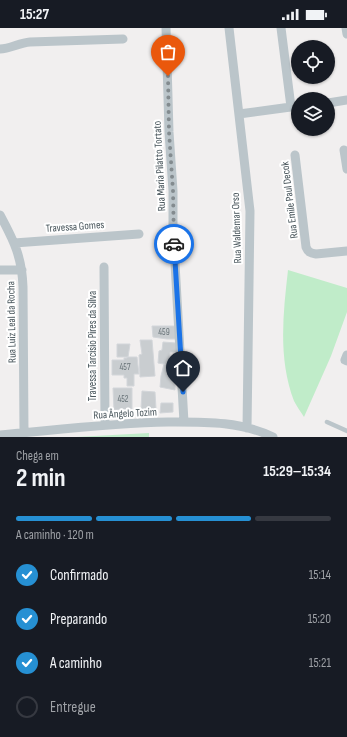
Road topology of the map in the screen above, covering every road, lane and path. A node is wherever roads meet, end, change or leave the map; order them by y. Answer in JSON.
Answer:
{"nodes":[{"id":1,"x":166,"y":28,"type":"edge"},
{"id":2,"x":229,"y":28,"type":"edge"},
{"id":3,"x":281,"y":28,"type":"edge"},
{"id":4,"x":346,"y":28,"type":"edge"},
{"id":5,"x":347,"y":34,"type":"edge"},
{"id":6,"x":123,"y":39,"type":"dead end"},
{"id":7,"x":0,"y":49,"type":"edge"},
{"id":8,"x":292,"y":92,"type":"edge"},
{"id":9,"x":347,"y":100,"type":"edge"},
{"id":10,"x":335,"y":101,"type":"edge"},
{"id":11,"x":291,"y":108,"type":"edge"},
{"id":12,"x":239,"y":114,"type":"junction"},
{"id":13,"x":344,"y":150,"type":"dead end"},
{"id":14,"x":295,"y":155,"type":"dead end"},
{"id":15,"x":347,"y":169,"type":"edge"},
{"id":16,"x":0,"y":215,"type":"edge"},
{"id":17,"x":139,"y":234,"type":"dead end"},
{"id":18,"x":14,"y":243,"type":"junction"},
{"id":19,"x":347,"y":251,"type":"edge"},
{"id":20,"x":104,"y":267,"type":"dead end"},
{"id":21,"x":0,"y":270,"type":"edge"},
{"id":22,"x":22,"y":270,"type":"junction"},
{"id":23,"x":347,"y":355,"type":"edge"},
{"id":24,"x":347,"y":361,"type":"edge"},
{"id":25,"x":184,"y":422,"type":"junction"},
{"id":26,"x":327,"y":422,"type":"dead end"},
{"id":27,"x":105,"y":425,"type":"junction"},
{"id":28,"x":247,"y":428,"type":"junction"},
{"id":29,"x":347,"y":431,"type":"edge"},
{"id":30,"x":24,"y":433,"type":"junction"},
{"id":31,"x":0,"y":435,"type":"edge"},
{"id":32,"x":273,"y":437,"type":"edge"}],
"edges":[{"from":1,"to":25,"type":"street","name":"Rua Maria Pilatto Tortato"},
{"from":2,"to":12,"type":"street","name":"Rua Waldemar Orso"},
{"from":3,"to":8,"type":"street"},
{"from":4,"to":5,"type":"street"},
{"from":6,"to":7,"type":"street"},
{"from":9,"to":10,"type":"street"},
{"from":11,"to":12,"type":"street"},
{"from":12,"to":28,"type":"street","name":"Rua Waldemar Orso"},
{"from":13,"to":15,"type":"street"},
{"from":14,"to":19,"type":"street","name":"Rua Emile Paul Decok"},
{"from":16,"to":18,"type":"street","name":"Rua Luiz Leal da Rocha"},
{"from":17,"to":18,"type":"street","name":"Travessa Gomes"},
{"from":18,"to":22,"type":"street","name":"Rua Luiz Leal da Rocha"},
{"from":20,"to":27,"type":"street","name":"Travessa Tarcísio Pires da Silva"},
{"from":21,"to":22,"type":"street"},
{"from":22,"to":30,"type":"street","name":"Rua Luiz Leal da Rocha"},
{"from":23,"to":24,"type":"street"},
{"from":25,"to":27,"type":"street","name":"Rua Ângelo Tozim"},
{"from":25,"to":28,"type":"street","name":"Rua Ângelo Tozim"},
{"from":26,"to":29,"type":"lane"},
{"from":27,"to":30,"type":"street","name":"Rua Ângelo Tozim"},
{"from":28,"to":32,"type":"street","name":"Rua Ângelo Tozim"},
{"from":30,"to":31,"type":"street","name":"Rua Ângelo Tozim"}]}
